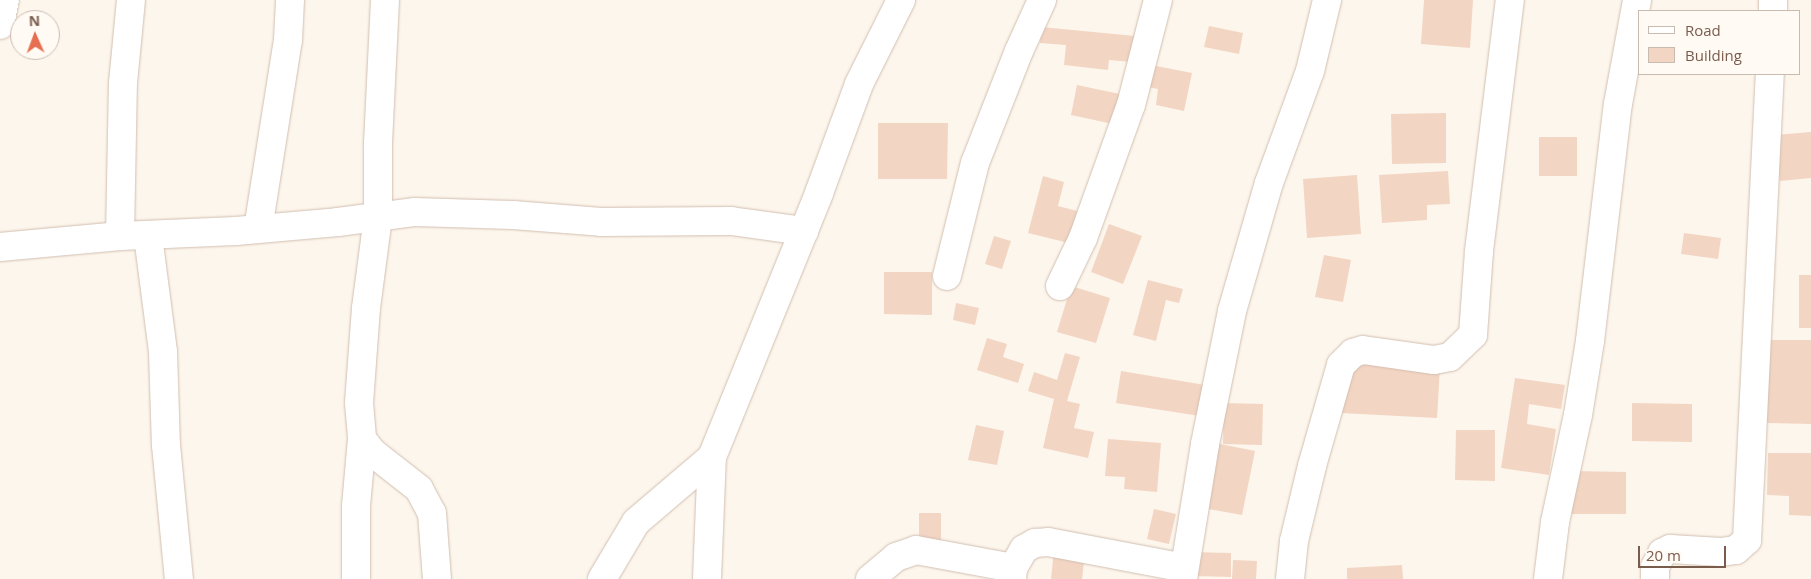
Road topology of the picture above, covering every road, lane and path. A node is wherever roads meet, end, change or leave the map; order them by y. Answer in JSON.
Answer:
{"nodes":[{"id":1,"x":5,"y":0,"type":"edge"},
{"id":2,"x":130,"y":0,"type":"edge"},
{"id":3,"x":290,"y":0,"type":"edge"},
{"id":4,"x":385,"y":0,"type":"edge"},
{"id":5,"x":901,"y":0,"type":"edge"},
{"id":6,"x":1042,"y":0,"type":"edge"},
{"id":7,"x":1158,"y":0,"type":"edge"},
{"id":8,"x":1327,"y":0,"type":"edge"},
{"id":9,"x":1510,"y":0,"type":"edge"},
{"id":10,"x":1637,"y":0,"type":"edge"},
{"id":11,"x":0,"y":25,"type":"edge"},
{"id":12,"x":1770,"y":75,"type":"edge"},
{"id":13,"x":378,"y":217,"type":"junction"},
{"id":14,"x":258,"y":229,"type":"junction"},
{"id":15,"x":804,"y":230,"type":"junction"},
{"id":16,"x":120,"y":236,"type":"junction"},
{"id":17,"x":148,"y":236,"type":"junction"},
{"id":18,"x":0,"y":247,"type":"edge"},
{"id":19,"x":947,"y":276,"type":"dead end"},
{"id":20,"x":1060,"y":286,"type":"dead end"},
{"id":21,"x":362,"y":439,"type":"junction"},
{"id":22,"x":712,"y":457,"type":"junction"},
{"id":23,"x":1184,"y":573,"type":"edge"},
{"id":24,"x":1012,"y":574,"type":"edge"},
{"id":25,"x":179,"y":579,"type":"edge"},
{"id":26,"x":356,"y":579,"type":"edge"},
{"id":27,"x":436,"y":579,"type":"edge"},
{"id":28,"x":602,"y":579,"type":"edge"},
{"id":29,"x":707,"y":579,"type":"edge"},
{"id":30,"x":870,"y":579,"type":"edge"},
{"id":31,"x":1290,"y":579,"type":"edge"},
{"id":32,"x":1548,"y":579,"type":"edge"},
{"id":33,"x":1655,"y":579,"type":"edge"}],
"edges":[{"from":1,"to":11,"type":"street"},
{"from":2,"to":16,"type":"street"},
{"from":3,"to":14,"type":"street"},
{"from":4,"to":13,"type":"street"},
{"from":5,"to":15,"type":"street"},
{"from":6,"to":19,"type":"street"},
{"from":7,"to":20,"type":"street"},
{"from":8,"to":23,"type":"street"},
{"from":9,"to":31,"type":"street"},
{"from":10,"to":32,"type":"street"},
{"from":12,"to":33,"type":"street"},
{"from":13,"to":14,"type":"street"},
{"from":13,"to":15,"type":"street"},
{"from":13,"to":21,"type":"street"},
{"from":14,"to":17,"type":"street"},
{"from":15,"to":22,"type":"street"},
{"from":16,"to":17,"type":"street"},
{"from":16,"to":18,"type":"street"},
{"from":17,"to":25,"type":"street"},
{"from":21,"to":26,"type":"street"},
{"from":21,"to":27,"type":"street"},
{"from":22,"to":28,"type":"street"},
{"from":22,"to":29,"type":"street"},
{"from":23,"to":24,"type":"street"},
{"from":24,"to":30,"type":"street"}]}
